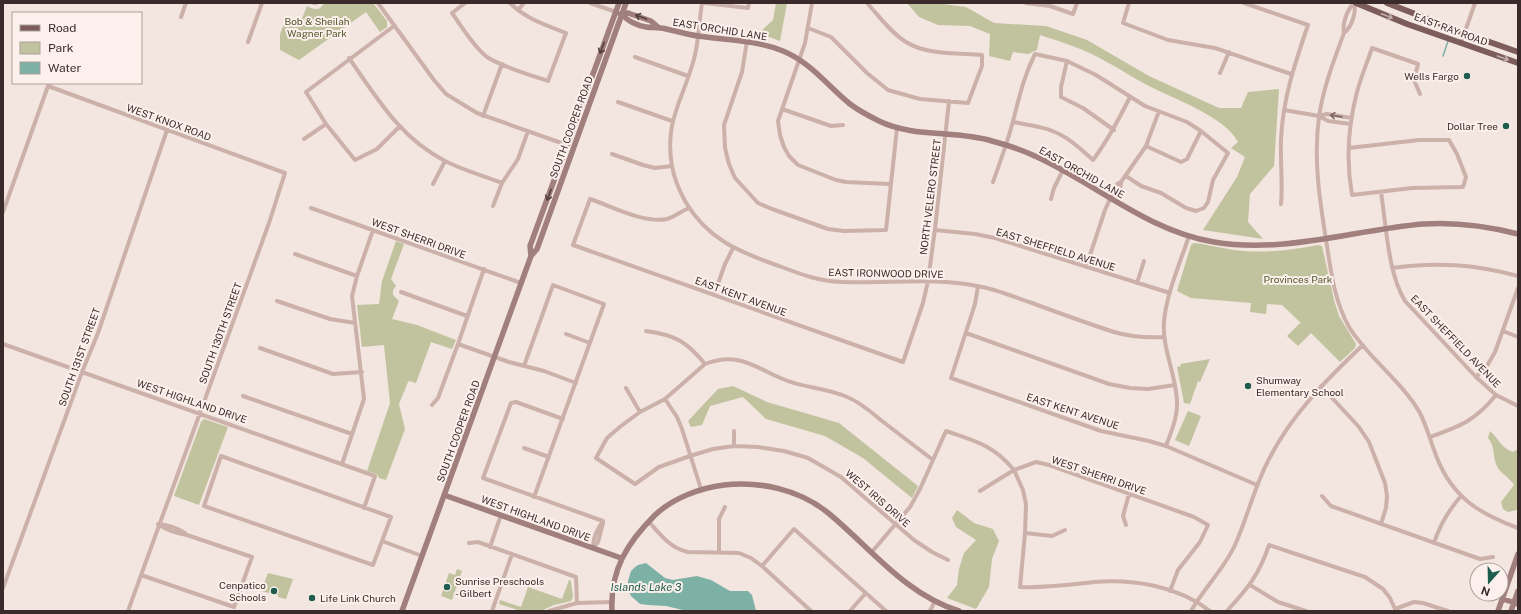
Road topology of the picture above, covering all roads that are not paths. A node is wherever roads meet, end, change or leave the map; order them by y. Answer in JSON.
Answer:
{"nodes":[{"id":1,"x":186,"y":3,"type":"edge"},
{"id":2,"x":262,"y":3,"type":"edge"},
{"id":3,"x":378,"y":3,"type":"edge"},
{"id":4,"x":465,"y":3,"type":"edge"},
{"id":5,"x":510,"y":3,"type":"edge"},
{"id":6,"x":524,"y":3,"type":"edge"},
{"id":7,"x":590,"y":3,"type":"edge"},
{"id":8,"x":619,"y":3,"type":"edge"},
{"id":9,"x":626,"y":3,"type":"edge"},
{"id":10,"x":702,"y":3,"type":"edge"},
{"id":11,"x":705,"y":3,"type":"edge"},
{"id":12,"x":812,"y":3,"type":"edge"},
{"id":13,"x":867,"y":3,"type":"edge"},
{"id":14,"x":1026,"y":3,"type":"edge"},
{"id":15,"x":1077,"y":3,"type":"edge"},
{"id":16,"x":1130,"y":3,"type":"edge"},
{"id":17,"x":1244,"y":3,"type":"edge"},
{"id":18,"x":1355,"y":3,"type":"edge"},
{"id":19,"x":1387,"y":3,"type":"edge"},
{"id":20,"x":1475,"y":3,"type":"edge"},
{"id":21,"x":749,"y":6,"type":"edge"},
{"id":22,"x":518,"y":10,"type":"junction"},
{"id":23,"x":616,"y":12,"type":"junction"},
{"id":24,"x":622,"y":14,"type":"junction"},
{"id":25,"x":181,"y":17,"type":"dead end"},
{"id":26,"x":394,"y":26,"type":"junction"},
{"id":27,"x":808,"y":28,"type":"junction"},
{"id":28,"x":1464,"y":33,"type":"junction"},
{"id":29,"x":698,"y":36,"type":"junction"},
{"id":30,"x":747,"y":41,"type":"junction"},
{"id":31,"x":248,"y":42,"type":"dead end"},
{"id":32,"x":1461,"y":43,"type":"junction"},
{"id":33,"x":1229,"y":52,"type":"junction"},
{"id":34,"x":1518,"y":52,"type":"edge"},
{"id":35,"x":635,"y":57,"type":"dead end"},
{"id":36,"x":349,"y":58,"type":"junction"},
{"id":37,"x":799,"y":59,"type":"junction"},
{"id":38,"x":1067,"y":61,"type":"junction"},
{"id":39,"x":1518,"y":63,"type":"edge"},
{"id":40,"x":502,"y":64,"type":"junction"},
{"id":41,"x":1220,"y":73,"type":"dead end"},
{"id":42,"x":1291,"y":74,"type":"junction"},
{"id":43,"x":688,"y":76,"type":"junction"},
{"id":44,"x":1420,"y":94,"type":"dead end"},
{"id":45,"x":1130,"y":97,"type":"junction"},
{"id":46,"x":949,"y":101,"type":"junction"},
{"id":47,"x":618,"y":102,"type":"dead end"},
{"id":48,"x":782,"y":108,"type":"junction"},
{"id":49,"x":1284,"y":110,"type":"junction"},
{"id":50,"x":1159,"y":111,"type":"junction"},
{"id":51,"x":483,"y":116,"type":"junction"},
{"id":52,"x":1319,"y":116,"type":"junction"},
{"id":53,"x":1352,"y":118,"type":"junction"},
{"id":54,"x":672,"y":121,"type":"junction"},
{"id":55,"x":1013,"y":122,"type":"junction"},
{"id":56,"x":326,"y":124,"type":"junction"},
{"id":57,"x":1351,"y":124,"type":"junction"},
{"id":58,"x":843,"y":125,"type":"dead end"},
{"id":59,"x":399,"y":127,"type":"junction"},
{"id":60,"x":897,"y":128,"type":"junction"},
{"id":61,"x":167,"y":130,"type":"junction"},
{"id":62,"x":1114,"y":130,"type":"junction"},
{"id":63,"x":528,"y":131,"type":"junction"},
{"id":64,"x":1201,"y":131,"type":"junction"},
{"id":65,"x":946,"y":134,"type":"junction"},
{"id":66,"x":304,"y":139,"type":"dead end"},
{"id":67,"x":567,"y":145,"type":"junction"},
{"id":68,"x":1006,"y":145,"type":"junction"},
{"id":69,"x":1146,"y":146,"type":"junction"},
{"id":70,"x":573,"y":147,"type":"junction"},
{"id":71,"x":1349,"y":148,"type":"junction"},
{"id":72,"x":612,"y":154,"type":"dead end"},
{"id":73,"x":445,"y":161,"type":"junction"},
{"id":74,"x":672,"y":166,"type":"junction"},
{"id":75,"x":1063,"y":170,"type":"junction"},
{"id":76,"x":285,"y":173,"type":"joint"},
{"id":77,"x":1126,"y":176,"type":"junction"},
{"id":78,"x":993,"y":182,"type":"dead end"},
{"id":79,"x":502,"y":183,"type":"junction"},
{"id":80,"x":433,"y":184,"type":"dead end"},
{"id":81,"x":890,"y":184,"type":"junction"},
{"id":82,"x":1381,"y":192,"type":"junction"},
{"id":83,"x":1051,"y":198,"type":"dead end"},
{"id":84,"x":1111,"y":198,"type":"junction"},
{"id":85,"x":1281,"y":204,"type":"dead end"},
{"id":86,"x":493,"y":206,"type":"dead end"},
{"id":87,"x":311,"y":208,"type":"dead end"},
{"id":88,"x":689,"y":208,"type":"junction"},
{"id":89,"x":3,"y":212,"type":"edge"},
{"id":90,"x":1386,"y":229,"type":"junction"},
{"id":91,"x":374,"y":230,"type":"junction"},
{"id":92,"x":935,"y":230,"type":"junction"},
{"id":93,"x":1518,"y":234,"type":"edge"},
{"id":94,"x":1189,"y":236,"type":"junction"},
{"id":95,"x":1326,"y":238,"type":"junction"},
{"id":96,"x":733,"y":248,"type":"junction"},
{"id":97,"x":295,"y":254,"type":"dead end"},
{"id":98,"x":531,"y":256,"type":"junction"},
{"id":99,"x":1144,"y":261,"type":"dead end"},
{"id":100,"x":1086,"y":267,"type":"junction"},
{"id":101,"x":1392,"y":268,"type":"junction"},
{"id":102,"x":484,"y":269,"type":"junction"},
{"id":103,"x":357,"y":276,"type":"junction"},
{"id":104,"x":1518,"y":276,"type":"edge"},
{"id":105,"x":928,"y":281,"type":"junction"},
{"id":106,"x":521,"y":283,"type":"junction"},
{"id":107,"x":1137,"y":283,"type":"junction"},
{"id":108,"x":978,"y":286,"type":"junction"},
{"id":109,"x":1518,"y":288,"type":"edge"},
{"id":110,"x":401,"y":292,"type":"dead end"},
{"id":111,"x":1170,"y":293,"type":"junction"},
{"id":112,"x":714,"y":295,"type":"junction"},
{"id":113,"x":277,"y":301,"type":"dead end"},
{"id":114,"x":467,"y":316,"type":"junction"},
{"id":115,"x":356,"y":323,"type":"junction"},
{"id":116,"x":646,"y":331,"type":"dead end"},
{"id":117,"x":1503,"y":331,"type":"junction"},
{"id":118,"x":966,"y":332,"type":"junction"},
{"id":119,"x":566,"y":334,"type":"dead end"},
{"id":120,"x":1518,"y":336,"type":"edge"},
{"id":121,"x":1164,"y":337,"type":"junction"},
{"id":122,"x":590,"y":342,"type":"junction"},
{"id":123,"x":3,"y":344,"type":"edge"},
{"id":124,"x":458,"y":344,"type":"junction"},
{"id":125,"x":1363,"y":345,"type":"junction"},
{"id":126,"x":260,"y":348,"type":"dead end"},
{"id":127,"x":495,"y":357,"type":"junction"},
{"id":128,"x":902,"y":362,"type":"joint"},
{"id":129,"x":706,"y":364,"type":"junction"},
{"id":130,"x":524,"y":366,"type":"junction"},
{"id":131,"x":82,"y":372,"type":"junction"},
{"id":132,"x":362,"y":372,"type":"junction"},
{"id":133,"x":1476,"y":377,"type":"junction"},
{"id":134,"x":576,"y":383,"type":"junction"},
{"id":135,"x":1175,"y":385,"type":"junction"},
{"id":136,"x":1321,"y":386,"type":"junction"},
{"id":137,"x":626,"y":388,"type":"dead end"},
{"id":138,"x":1496,"y":395,"type":"junction"},
{"id":139,"x":243,"y":396,"type":"dead end"},
{"id":140,"x":665,"y":399,"type":"junction"},
{"id":141,"x":432,"y":405,"type":"dead end"},
{"id":142,"x":1518,"y":406,"type":"edge"},
{"id":143,"x":640,"y":412,"type":"junction"},
{"id":144,"x":199,"y":413,"type":"junction"},
{"id":145,"x":563,"y":419,"type":"junction"},
{"id":146,"x":734,"y":430,"type":"dead end"},
{"id":147,"x":352,"y":434,"type":"junction"},
{"id":148,"x":1430,"y":437,"type":"junction"},
{"id":149,"x":734,"y":446,"type":"junction"},
{"id":150,"x":1166,"y":446,"type":"junction"},
{"id":151,"x":524,"y":448,"type":"dead end"},
{"id":152,"x":690,"y":456,"type":"junction"},
{"id":153,"x":549,"y":457,"type":"junction"},
{"id":154,"x":933,"y":460,"type":"junction"},
{"id":155,"x":342,"y":464,"type":"junction"},
{"id":156,"x":1014,"y":470,"type":"junction"},
{"id":157,"x":1257,"y":485,"type":"junction"},
{"id":158,"x":700,"y":490,"type":"junction"},
{"id":159,"x":980,"y":491,"type":"dead end"},
{"id":160,"x":1130,"y":494,"type":"junction"},
{"id":161,"x":444,"y":495,"type":"junction"},
{"id":162,"x":534,"y":496,"type":"junction"},
{"id":163,"x":1322,"y":496,"type":"dead end"},
{"id":164,"x":1461,"y":496,"type":"junction"},
{"id":165,"x":725,"y":507,"type":"dead end"},
{"id":166,"x":364,"y":508,"type":"junction"},
{"id":167,"x":501,"y":515,"type":"junction"},
{"id":168,"x":649,"y":522,"type":"junction"},
{"id":169,"x":158,"y":524,"type":"junction"},
{"id":170,"x":896,"y":524,"type":"junction"},
{"id":171,"x":1381,"y":524,"type":"junction"},
{"id":172,"x":1126,"y":525,"type":"dead end"},
{"id":173,"x":1518,"y":528,"type":"edge"},
{"id":174,"x":1065,"y":530,"type":"dead end"},
{"id":175,"x":1025,"y":533,"type":"junction"},
{"id":176,"x":382,"y":541,"type":"junction"},
{"id":177,"x":469,"y":543,"type":"dead end"},
{"id":178,"x":1434,"y":543,"type":"junction"},
{"id":179,"x":490,"y":547,"type":"junction"},
{"id":180,"x":593,"y":548,"type":"junction"},
{"id":181,"x":719,"y":552,"type":"junction"},
{"id":182,"x":871,"y":553,"type":"junction"},
{"id":183,"x":512,"y":554,"type":"junction"},
{"id":184,"x":1518,"y":554,"type":"edge"},
{"id":185,"x":422,"y":556,"type":"junction"},
{"id":186,"x":1493,"y":557,"type":"dead end"},
{"id":187,"x":621,"y":558,"type":"junction"},
{"id":188,"x":948,"y":560,"type":"dead end"},
{"id":189,"x":762,"y":566,"type":"junction"},
{"id":190,"x":140,"y":575,"type":"junction"},
{"id":191,"x":1509,"y":581,"type":"edge"},
{"id":192,"x":1250,"y":585,"type":"junction"},
{"id":193,"x":3,"y":588,"type":"edge"},
{"id":194,"x":1170,"y":590,"type":"junction"},
{"id":195,"x":1518,"y":591,"type":"edge"},
{"id":196,"x":865,"y":594,"type":"junction"},
{"id":197,"x":935,"y":601,"type":"junction"},
{"id":198,"x":1197,"y":601,"type":"junction"},
{"id":199,"x":612,"y":602,"type":"junction"},
{"id":200,"x":577,"y":603,"type":"junction"},
{"id":201,"x":1516,"y":604,"type":"edge"},
{"id":202,"x":1395,"y":610,"type":"edge"},
{"id":203,"x":128,"y":611,"type":"edge"},
{"id":204,"x":402,"y":611,"type":"edge"},
{"id":205,"x":492,"y":611,"type":"edge"},
{"id":206,"x":549,"y":611,"type":"edge"},
{"id":207,"x":612,"y":611,"type":"edge"},
{"id":208,"x":811,"y":611,"type":"edge"},
{"id":209,"x":850,"y":611,"type":"edge"},
{"id":210,"x":886,"y":611,"type":"edge"},
{"id":211,"x":930,"y":611,"type":"edge"},
{"id":212,"x":959,"y":611,"type":"edge"},
{"id":213,"x":1191,"y":611,"type":"edge"},
{"id":214,"x":1210,"y":611,"type":"edge"},
{"id":215,"x":1227,"y":611,"type":"edge"},
{"id":216,"x":1306,"y":611,"type":"edge"},
{"id":217,"x":1448,"y":611,"type":"edge"},
{"id":218,"x":1511,"y":611,"type":"edge"}],
"edges":[{"from":1,"to":25,"type":"street"},
{"from":2,"to":31,"type":"street"},
{"from":3,"to":26,"type":"street"},
{"from":4,"to":40,"type":"street"},
{"from":5,"to":22,"type":"street"},
{"from":6,"to":22,"type":"street"},
{"from":7,"to":23,"type":"street"},
{"from":8,"to":23,"type":"street","name":"SOUTH COOPER ROAD"},
{"from":9,"to":24,"type":"street","name":"SOUTH COOPER ROAD"},
{"from":10,"to":29,"type":"street","name":"EAST IRONWOOD DRIVE"},
{"from":11,"to":21,"type":"street"},
{"from":12,"to":27,"type":"street"},
{"from":13,"to":46,"type":"street"},
{"from":14,"to":15,"type":"street"},
{"from":16,"to":33,"type":"street"},
{"from":17,"to":42,"type":"street"},
{"from":18,"to":32,"type":"main road","name":"EAST RAY ROAD","one_way":true},
{"from":18,"to":52,"type":"street"},
{"from":19,"to":28,"type":"main road","name":"EAST RAY ROAD"},
{"from":20,"to":28,"type":"street"},
{"from":22,"to":40,"type":"street"},
{"from":23,"to":24,"type":"street","name":"EAST ORCHID LANE"},
{"from":23,"to":67,"type":"street","name":"SOUTH COOPER ROAD","one_way":true},
{"from":24,"to":29,"type":"street","name":"EAST ORCHID LANE"},
{"from":24,"to":70,"type":"street","name":"SOUTH COOPER ROAD"},
{"from":26,"to":36,"type":"street"},
{"from":26,"to":51,"type":"street"},
{"from":27,"to":37,"type":"street"},
{"from":27,"to":46,"type":"street"},
{"from":28,"to":32,"type":"street"},
{"from":28,"to":34,"type":"main road","name":"EAST RAY ROAD"},
{"from":29,"to":30,"type":"street","name":"EAST ORCHID LANE"},
{"from":29,"to":43,"type":"street","name":"EAST IRONWOOD DRIVE"},
{"from":30,"to":37,"type":"street","name":"EAST ORCHID LANE"},
{"from":30,"to":81,"type":"street"},
{"from":32,"to":39,"type":"main road","name":"EAST RAY ROAD","one_way":true},
{"from":33,"to":41,"type":"street"},
{"from":33,"to":42,"type":"street"},
{"from":35,"to":43,"type":"street"},
{"from":36,"to":56,"type":"street"},
{"from":36,"to":59,"type":"street"},
{"from":37,"to":48,"type":"street"},
{"from":37,"to":60,"type":"street","name":"EAST ORCHID LANE"},
{"from":38,"to":45,"type":"street"},
{"from":38,"to":55,"type":"street"},
{"from":38,"to":62,"type":"street"},
{"from":40,"to":51,"type":"street"},
{"from":42,"to":49,"type":"street"},
{"from":43,"to":54,"type":"street","name":"EAST IRONWOOD DRIVE"},
{"from":44,"to":53,"type":"street"},
{"from":45,"to":50,"type":"street"},
{"from":45,"to":62,"type":"street"},
{"from":46,"to":65,"type":"street","name":"NORTH VELERO STREET"},
{"from":47,"to":54,"type":"street"},
{"from":48,"to":58,"type":"street"},
{"from":48,"to":81,"type":"street"},
{"from":49,"to":52,"type":"street"},
{"from":49,"to":85,"type":"street"},
{"from":50,"to":64,"type":"street"},
{"from":50,"to":69,"type":"street"},
{"from":51,"to":63,"type":"street"},
{"from":53,"to":52,"type":"street","one_way":true},
{"from":52,"to":57,"type":"street"},
{"from":52,"to":95,"type":"street"},
{"from":53,"to":57,"type":"street"},
{"from":54,"to":74,"type":"street","name":"EAST IRONWOOD DRIVE"},
{"from":55,"to":62,"type":"street"},
{"from":55,"to":68,"type":"street"},
{"from":56,"to":59,"type":"street"},
{"from":56,"to":66,"type":"street"},
{"from":57,"to":71,"type":"street"},
{"from":59,"to":73,"type":"street"},
{"from":60,"to":65,"type":"street","name":"EAST ORCHID LANE"},
{"from":60,"to":81,"type":"street"},
{"from":61,"to":76,"type":"street","name":"WEST KNOX ROAD"},
{"from":61,"to":89,"type":"street","name":"WEST KNOX ROAD"},
{"from":61,"to":131,"type":"street","name":"SOUTH 131ST STREET"},
{"from":63,"to":67,"type":"street"},
{"from":63,"to":79,"type":"street"},
{"from":64,"to":69,"type":"street"},
{"from":64,"to":77,"type":"street"},
{"from":65,"to":68,"type":"street","name":"EAST ORCHID LANE"},
{"from":65,"to":92,"type":"street","name":"NORTH VELERO STREET"},
{"from":67,"to":70,"type":"street"},
{"from":67,"to":98,"type":"street","name":"SOUTH COOPER ROAD","one_way":true},
{"from":68,"to":75,"type":"street","name":"EAST ORCHID LANE"},
{"from":68,"to":78,"type":"street"},
{"from":69,"to":77,"type":"street"},
{"from":70,"to":98,"type":"street","name":"SOUTH COOPER ROAD"},
{"from":71,"to":82,"type":"street"},
{"from":71,"to":82,"type":"street"},
{"from":72,"to":74,"type":"street"},
{"from":73,"to":79,"type":"street"},
{"from":73,"to":80,"type":"street"},
{"from":74,"to":88,"type":"street","name":"EAST IRONWOOD DRIVE"},
{"from":75,"to":83,"type":"street"},
{"from":75,"to":84,"type":"street","name":"EAST ORCHID LANE"},
{"from":76,"to":144,"type":"street","name":"SOUTH 130TH STREET"},
{"from":77,"to":84,"type":"street"},
{"from":79,"to":86,"type":"street"},
{"from":82,"to":90,"type":"street","name":"EAST SHEFFIELD AVENUE"},
{"from":84,"to":94,"type":"street","name":"EAST ORCHID LANE"},
{"from":84,"to":100,"type":"street"},
{"from":87,"to":91,"type":"street","name":"WEST SHERRI DRIVE"},
{"from":88,"to":96,"type":"street","name":"EAST IRONWOOD DRIVE"},
{"from":88,"to":112,"type":"street","name":"EAST KENT AVENUE"},
{"from":90,"to":93,"type":"street","name":"EAST ORCHID LANE"},
{"from":90,"to":95,"type":"street","name":"EAST ORCHID LANE"},
{"from":90,"to":101,"type":"street","name":"EAST SHEFFIELD AVENUE"},
{"from":91,"to":102,"type":"street","name":"WEST SHERRI DRIVE"},
{"from":91,"to":103,"type":"street"},
{"from":92,"to":100,"type":"street","name":"EAST SHEFFIELD AVENUE"},
{"from":92,"to":105,"type":"street","name":"NORTH VELERO STREET"},
{"from":94,"to":95,"type":"street","name":"EAST ORCHID LANE"},
{"from":94,"to":111,"type":"street"},
{"from":95,"to":125,"type":"street"},
{"from":96,"to":105,"type":"street","name":"EAST IRONWOOD DRIVE"},
{"from":96,"to":112,"type":"street"},
{"from":97,"to":103,"type":"street"},
{"from":98,"to":106,"type":"street","name":"SOUTH COOPER ROAD"},
{"from":99,"to":107,"type":"street"},
{"from":100,"to":107,"type":"street","name":"EAST SHEFFIELD AVENUE"},
{"from":101,"to":104,"type":"street"},
{"from":101,"to":133,"type":"street","name":"EAST SHEFFIELD AVENUE"},
{"from":102,"to":106,"type":"street","name":"WEST SHERRI DRIVE"},
{"from":102,"to":114,"type":"street"},
{"from":103,"to":115,"type":"street"},
{"from":105,"to":108,"type":"street","name":"EAST IRONWOOD DRIVE"},
{"from":105,"to":128,"type":"street","name":"NORTH VELERO STREET"},
{"from":106,"to":127,"type":"street","name":"SOUTH COOPER ROAD"},
{"from":107,"to":111,"type":"street","name":"EAST SHEFFIELD AVENUE"},
{"from":108,"to":118,"type":"street"},
{"from":108,"to":121,"type":"street","name":"EAST IRONWOOD DRIVE"},
{"from":109,"to":117,"type":"street"},
{"from":110,"to":114,"type":"street"},
{"from":111,"to":121,"type":"street"},
{"from":112,"to":128,"type":"street","name":"EAST KENT AVENUE"},
{"from":113,"to":115,"type":"street"},
{"from":114,"to":124,"type":"street"},
{"from":115,"to":132,"type":"street"},
{"from":116,"to":129,"type":"street"},
{"from":117,"to":120,"type":"street"},
{"from":117,"to":133,"type":"street"},
{"from":118,"to":135,"type":"street"},
{"from":118,"to":150,"type":"street","name":"EAST KENT AVENUE"},
{"from":119,"to":122,"type":"street"},
{"from":121,"to":135,"type":"street"},
{"from":122,"to":130,"type":"street"},
{"from":122,"to":134,"type":"street"},
{"from":123,"to":131,"type":"street","name":"WEST HIGHLAND DRIVE"},
{"from":124,"to":127,"type":"street"},
{"from":124,"to":141,"type":"street"},
{"from":125,"to":136,"type":"street"},
{"from":125,"to":148,"type":"street"},
{"from":126,"to":132,"type":"street"},
{"from":127,"to":130,"type":"street"},
{"from":127,"to":161,"type":"street","name":"SOUTH COOPER ROAD"},
{"from":129,"to":140,"type":"street"},
{"from":129,"to":154,"type":"street"},
{"from":130,"to":134,"type":"street"},
{"from":131,"to":144,"type":"street","name":"WEST HIGHLAND DRIVE"},
{"from":131,"to":193,"type":"street","name":"SOUTH 131ST STREET"},
{"from":132,"to":147,"type":"street"},
{"from":133,"to":138,"type":"street","name":"EAST SHEFFIELD AVENUE"},
{"from":134,"to":145,"type":"street"},
{"from":135,"to":150,"type":"street"},
{"from":136,"to":157,"type":"street"},
{"from":136,"to":171,"type":"street"},
{"from":137,"to":143,"type":"street"},
{"from":138,"to":142,"type":"street","name":"EAST SHEFFIELD AVENUE"},
{"from":138,"to":148,"type":"street"},
{"from":139,"to":147,"type":"street"},
{"from":140,"to":143,"type":"street"},
{"from":140,"to":152,"type":"street"},
{"from":143,"to":152,"type":"street","name":"WEST IRIS DRIVE"},
{"from":144,"to":155,"type":"street","name":"WEST HIGHLAND DRIVE"},
{"from":144,"to":169,"type":"street","name":"SOUTH 130TH STREET"},
{"from":145,"to":153,"type":"street"},
{"from":145,"to":162,"type":"street"},
{"from":146,"to":149,"type":"street"},
{"from":147,"to":155,"type":"street"},
{"from":148,"to":164,"type":"street"},
{"from":149,"to":152,"type":"street","name":"WEST IRIS DRIVE"},
{"from":149,"to":170,"type":"street","name":"WEST IRIS DRIVE"},
{"from":150,"to":157,"type":"street","name":"EAST KENT AVENUE"},
{"from":151,"to":153,"type":"street"},
{"from":152,"to":158,"type":"street"},
{"from":153,"to":162,"type":"street"},
{"from":154,"to":156,"type":"street"},
{"from":154,"to":170,"type":"street"},
{"from":155,"to":166,"type":"street","name":"WEST HIGHLAND DRIVE"},
{"from":156,"to":159,"type":"street","name":"WEST SHERRI DRIVE"},
{"from":156,"to":160,"type":"street","name":"WEST SHERRI DRIVE"},
{"from":156,"to":175,"type":"street"},
{"from":157,"to":198,"type":"street"},
{"from":158,"to":168,"type":"street"},
{"from":158,"to":182,"type":"street"},
{"from":160,"to":172,"type":"street"},
{"from":160,"to":194,"type":"street","name":"WEST SHERRI DRIVE"},
{"from":161,"to":167,"type":"street","name":"WEST HIGHLAND DRIVE"},
{"from":161,"to":185,"type":"street","name":"SOUTH COOPER ROAD"},
{"from":162,"to":180,"type":"street"},
{"from":163,"to":171,"type":"street"},
{"from":164,"to":173,"type":"street"},
{"from":164,"to":178,"type":"street"},
{"from":165,"to":181,"type":"street"},
{"from":166,"to":176,"type":"street"},
{"from":166,"to":176,"type":"street"},
{"from":167,"to":179,"type":"street"},
{"from":167,"to":180,"type":"street","name":"WEST HIGHLAND DRIVE"},
{"from":168,"to":181,"type":"street"},
{"from":168,"to":187,"type":"street"},
{"from":169,"to":190,"type":"street","name":"SOUTH 130TH STREET"},
{"from":169,"to":190,"type":"street"},
{"from":170,"to":182,"type":"street"},
{"from":170,"to":188,"type":"street","name":"WEST IRIS DRIVE"},
{"from":171,"to":178,"type":"street"},
{"from":174,"to":175,"type":"street"},
{"from":175,"to":194,"type":"street"},
{"from":176,"to":185,"type":"street"},
{"from":177,"to":179,"type":"street"},
{"from":178,"to":186,"type":"street"},
{"from":179,"to":183,"type":"street"},
{"from":180,"to":187,"type":"street","name":"WEST HIGHLAND DRIVE"},
{"from":181,"to":189,"type":"street"},
{"from":182,"to":197,"type":"street"},
{"from":183,"to":200,"type":"street"},
{"from":183,"to":205,"type":"street"},
{"from":184,"to":191,"type":"street"},
{"from":185,"to":204,"type":"street","name":"SOUTH COOPER ROAD"},
{"from":187,"to":199,"type":"street"},
{"from":189,"to":196,"type":"street"},
{"from":189,"to":208,"type":"street"},
{"from":190,"to":203,"type":"street","name":"SOUTH 130TH STREET"},
{"from":192,"to":202,"type":"street"},
{"from":192,"to":215,"type":"street"},
{"from":192,"to":216,"type":"street"},
{"from":194,"to":198,"type":"street"},
{"from":195,"to":201,"type":"street"},
{"from":196,"to":209,"type":"street"},
{"from":196,"to":210,"type":"street"},
{"from":197,"to":211,"type":"street"},
{"from":197,"to":212,"type":"street"},
{"from":198,"to":213,"type":"street"},
{"from":198,"to":214,"type":"street"},
{"from":199,"to":200,"type":"street"},
{"from":199,"to":207,"type":"street"},
{"from":200,"to":206,"type":"street"},
{"from":201,"to":218,"type":"street"},
{"from":202,"to":217,"type":"street"}]}
